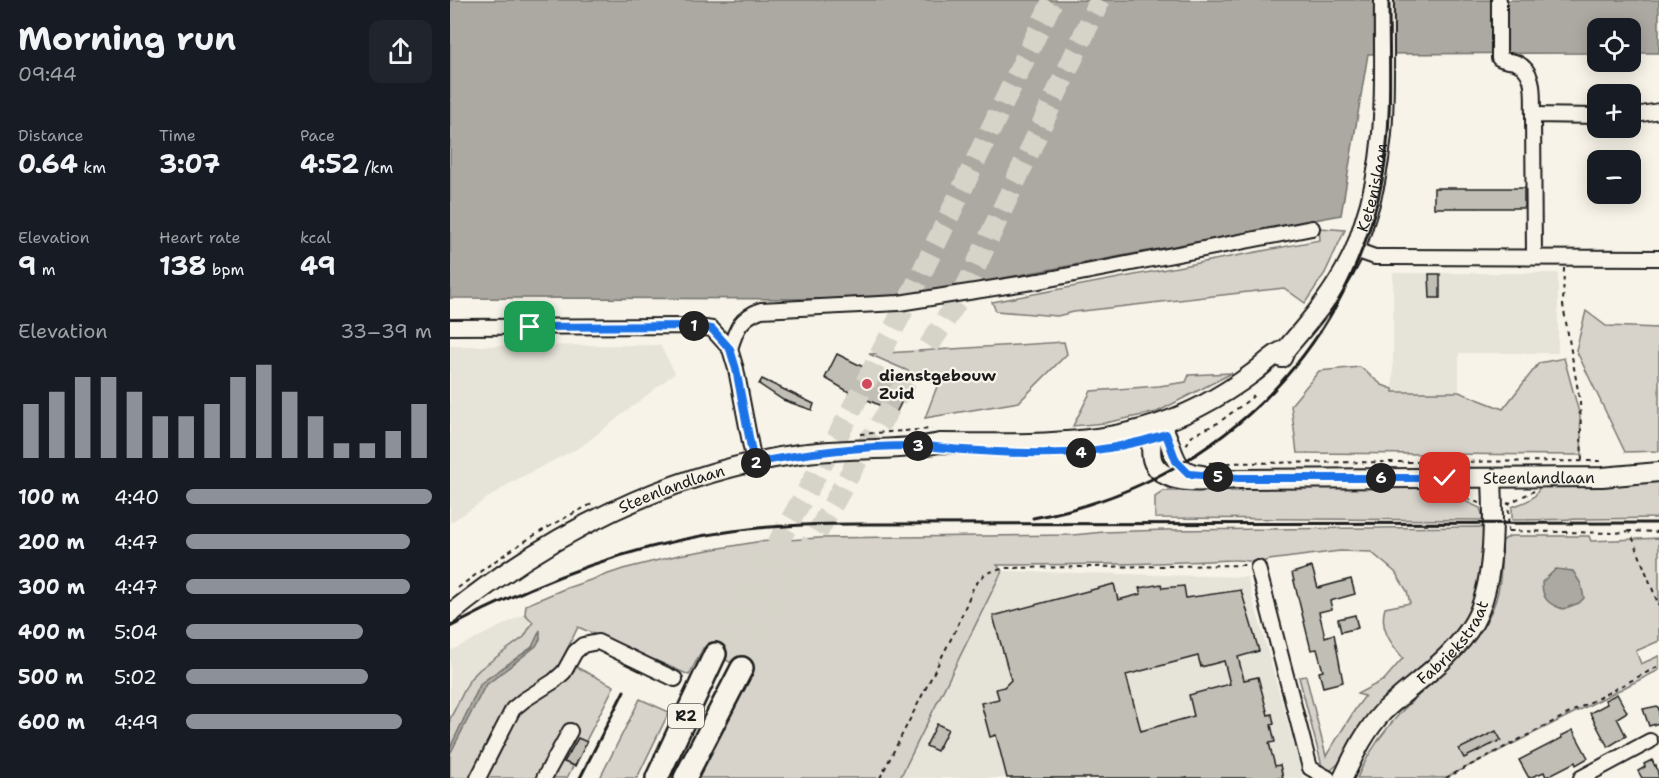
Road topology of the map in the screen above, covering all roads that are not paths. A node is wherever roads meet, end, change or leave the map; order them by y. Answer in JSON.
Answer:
{"nodes":[{"id":1,"x":1384,"y":0,"type":"edge"},
{"id":2,"x":1499,"y":0,"type":"edge"},
{"id":3,"x":1659,"y":111,"type":"edge"},
{"id":4,"x":1641,"y":114,"type":"edge"},
{"id":5,"x":1533,"y":115,"type":"junction"},
{"id":6,"x":1587,"y":116,"type":"edge"},
{"id":7,"x":1312,"y":228,"type":"dead end"},
{"id":8,"x":1355,"y":250,"type":"junction"},
{"id":9,"x":1534,"y":257,"type":"junction"},
{"id":10,"x":1659,"y":258,"type":"edge"},
{"id":11,"x":450,"y":327,"type":"edge"},
{"id":12,"x":730,"y":349,"type":"junction"},
{"id":13,"x":1286,"y":349,"type":"junction"},
{"id":14,"x":1158,"y":431,"type":"junction"},
{"id":15,"x":754,"y":463,"type":"junction"},
{"id":16,"x":1659,"y":472,"type":"edge"},
{"id":17,"x":1492,"y":478,"type":"junction"},
{"id":18,"x":1258,"y":568,"type":"road end"},
{"id":19,"x":450,"y":614,"type":"edge"},
{"id":20,"x":715,"y":654,"type":"tunnel mouth"},
{"id":21,"x":742,"y":668,"type":"tunnel mouth"},
{"id":22,"x":675,"y":679,"type":"dead end"},
{"id":23,"x":570,"y":731,"type":"dead end"},
{"id":24,"x":1650,"y":741,"type":"dead end"},
{"id":25,"x":478,"y":778,"type":"edge"},
{"id":26,"x":544,"y":778,"type":"edge"},
{"id":27,"x":657,"y":778,"type":"edge"},
{"id":28,"x":686,"y":778,"type":"edge"},
{"id":29,"x":1328,"y":778,"type":"edge"},
{"id":30,"x":1343,"y":778,"type":"edge"},
{"id":31,"x":1581,"y":778,"type":"edge"}],
"edges":[{"from":1,"to":8,"type":"main road","name":"Ketenislaan"},
{"from":2,"to":5,"type":"street"},
{"from":3,"to":4,"type":"street"},
{"from":5,"to":6,"type":"street"},
{"from":5,"to":9,"type":"street"},
{"from":7,"to":12,"type":"street"},
{"from":8,"to":9,"type":"street"},
{"from":8,"to":13,"type":"main road","name":"Ketenislaan"},
{"from":9,"to":10,"type":"street"},
{"from":11,"to":12,"type":"street"},
{"from":12,"to":15,"type":"street"},
{"from":13,"to":14,"type":"main road","name":"Ketenislaan"},
{"from":13,"to":14,"type":"main road","name":"Ketenislaan"},
{"from":14,"to":15,"type":"main road","name":"Steenlandlaan"},
{"from":14,"to":17,"type":"main road","name":"Steenlandlaan"},
{"from":15,"to":19,"type":"main road","name":"Steenlandlaan"},
{"from":16,"to":17,"type":"main road","name":"Steenlandlaan"},
{"from":17,"to":30,"type":"main road","name":"Fabriekstraat"},
{"from":18,"to":29,"type":"street"},
{"from":20,"to":27,"type":"highway","number":"R2"},
{"from":21,"to":28,"type":"highway","number":"R2"},
{"from":22,"to":25,"type":"street"},
{"from":23,"to":26,"type":"street"},
{"from":24,"to":31,"type":"street"}]}
